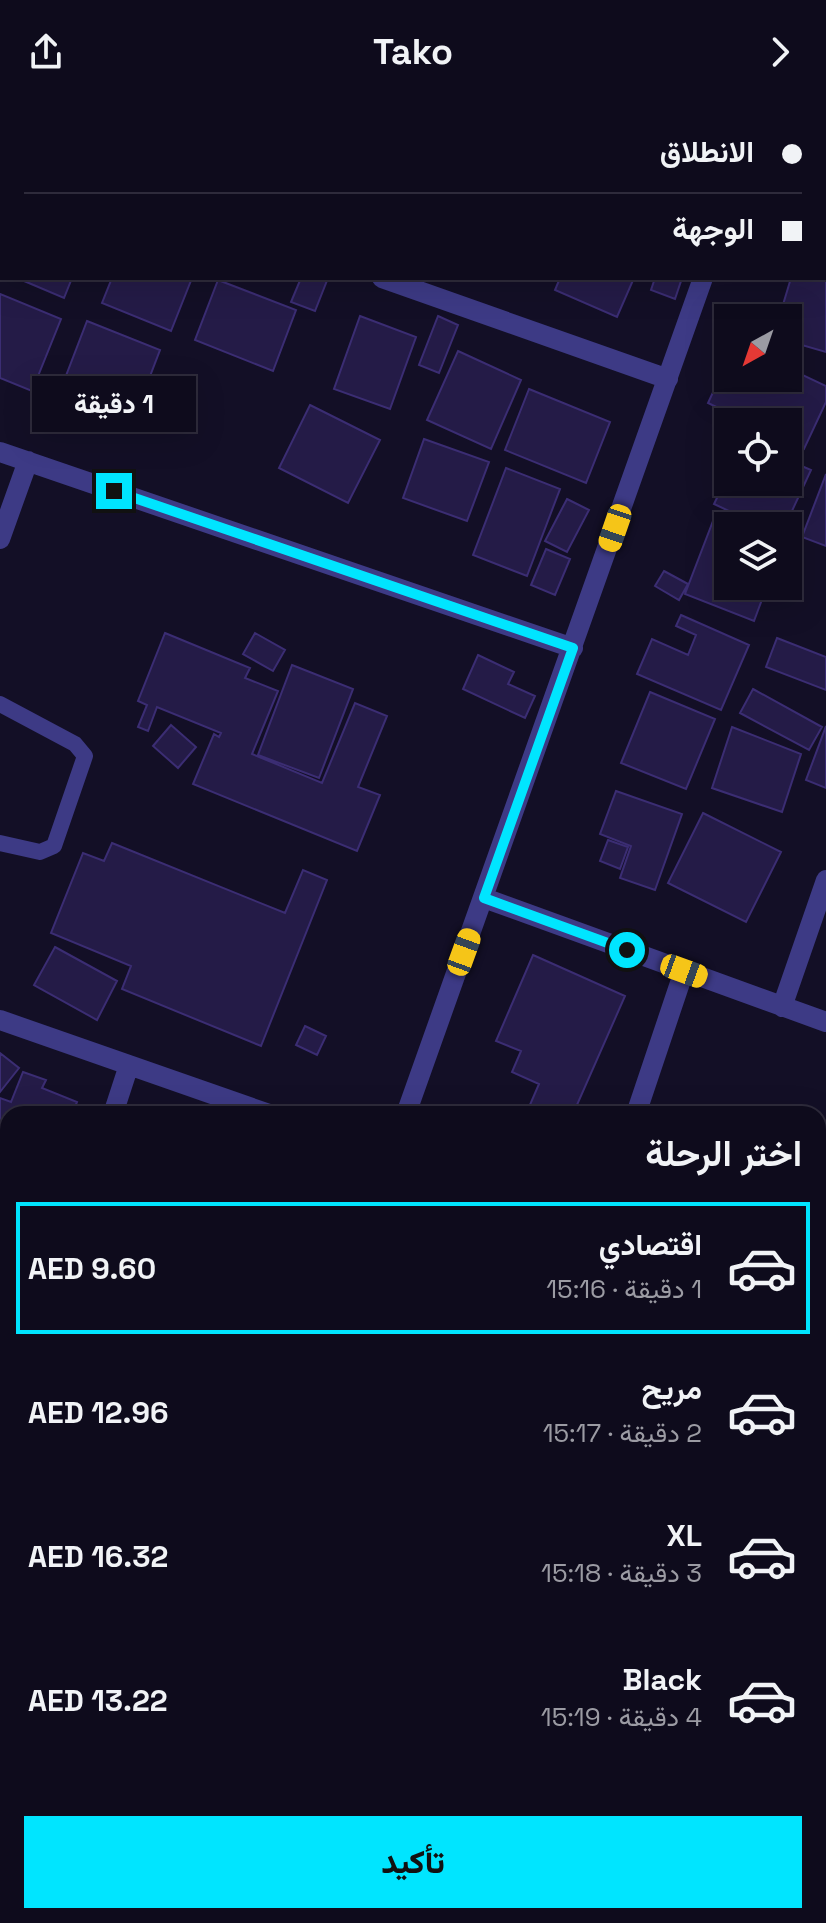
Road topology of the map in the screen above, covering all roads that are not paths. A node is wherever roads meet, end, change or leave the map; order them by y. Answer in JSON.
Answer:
{"nodes":[{"id":1,"x":392,"y":280,"type":"edge"},
{"id":2,"x":702,"y":280,"type":"edge"},
{"id":3,"x":668,"y":379,"type":"junction"},
{"id":4,"x":0,"y":452,"type":"edge"},
{"id":5,"x":28,"y":461,"type":"junction"},
{"id":6,"x":0,"y":539,"type":"edge"},
{"id":7,"x":573,"y":648,"type":"junction"},
{"id":8,"x":0,"y":704,"type":"edge"},
{"id":9,"x":0,"y":843,"type":"edge"},
{"id":10,"x":826,"y":880,"type":"edge"},
{"id":11,"x":484,"y":898,"type":"junction"},
{"id":12,"x":684,"y":971,"type":"junction"},
{"id":13,"x":782,"y":1007,"type":"junction"},
{"id":14,"x":0,"y":1020,"type":"edge"},
{"id":15,"x":826,"y":1022,"type":"edge"},
{"id":16,"x":129,"y":1065,"type":"junction"},
{"id":17,"x":116,"y":1106,"type":"edge"},
{"id":18,"x":246,"y":1106,"type":"edge"},
{"id":19,"x":409,"y":1106,"type":"edge"},
{"id":20,"x":639,"y":1106,"type":"edge"}],
"edges":[{"from":1,"to":3,"type":"street"},
{"from":2,"to":3,"type":"street"},
{"from":3,"to":7,"type":"street"},
{"from":4,"to":5,"type":"street"},
{"from":5,"to":6,"type":"street"},
{"from":5,"to":7,"type":"street"},
{"from":7,"to":11,"type":"street"},
{"from":8,"to":9,"type":"lane"},
{"from":10,"to":13,"type":"street"},
{"from":11,"to":12,"type":"street"},
{"from":11,"to":19,"type":"street"},
{"from":12,"to":13,"type":"street"},
{"from":12,"to":20,"type":"street"},
{"from":13,"to":15,"type":"street"},
{"from":14,"to":16,"type":"street"},
{"from":16,"to":17,"type":"street"},
{"from":16,"to":18,"type":"street"}]}
